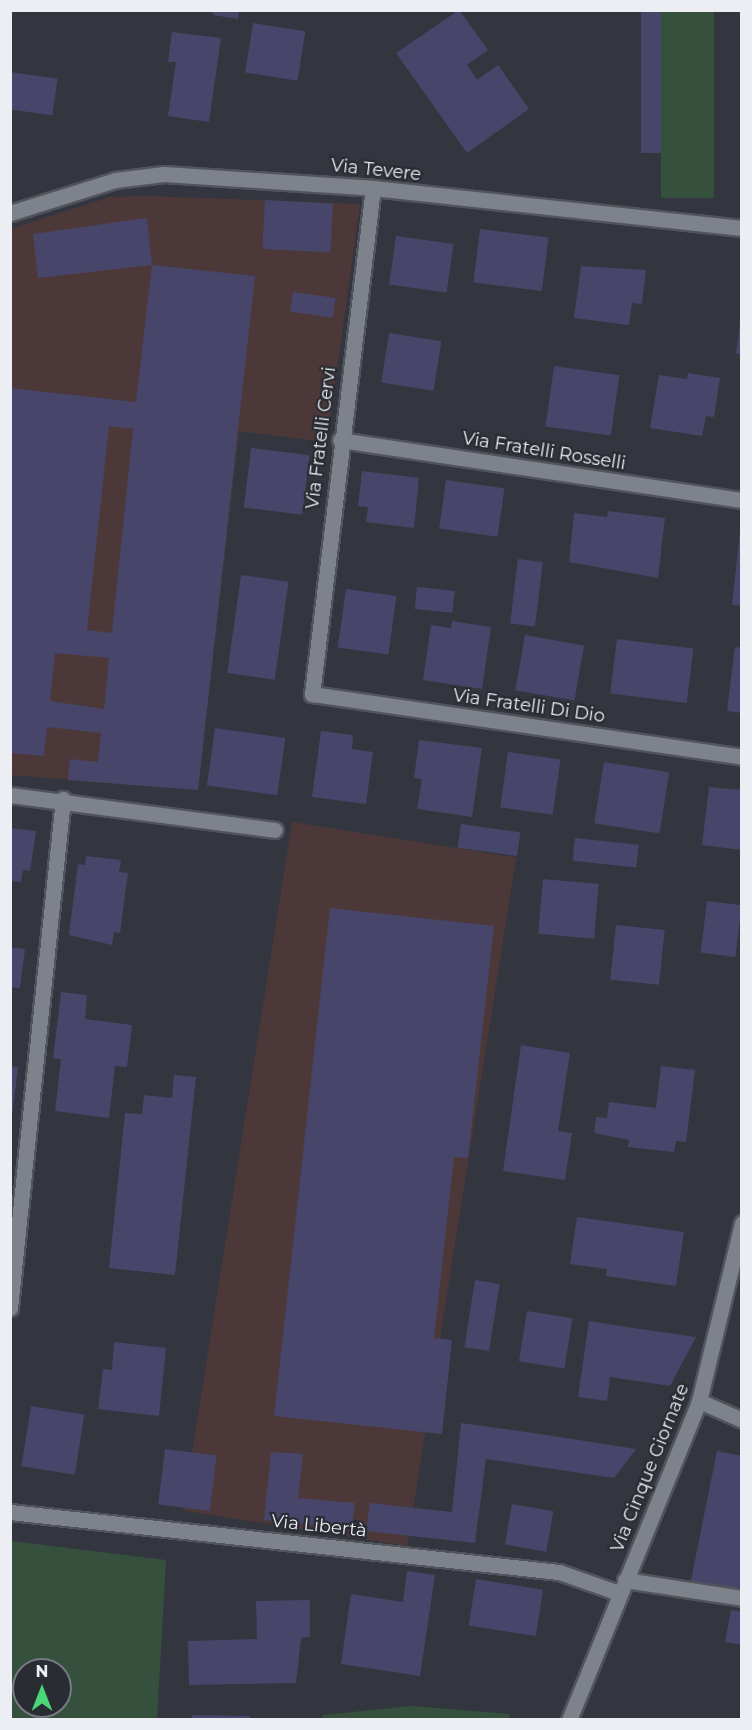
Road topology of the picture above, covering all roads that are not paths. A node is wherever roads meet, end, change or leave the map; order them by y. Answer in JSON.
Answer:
{"nodes":[{"id":1,"x":373,"y":188,"type":"junction"},
{"id":2,"x":10,"y":213,"type":"edge"},
{"id":3,"x":741,"y":228,"type":"edge"},
{"id":4,"x":340,"y":440,"type":"junction"},
{"id":5,"x":741,"y":500,"type":"edge"},
{"id":6,"x":312,"y":694,"type":"joint"},
{"id":7,"x":741,"y":757,"type":"edge"},
{"id":8,"x":10,"y":795,"type":"edge"},
{"id":9,"x":63,"y":799,"type":"junction"},
{"id":10,"x":276,"y":830,"type":"dead end"},
{"id":11,"x":741,"y":1223,"type":"edge"},
{"id":12,"x":10,"y":1308,"type":"edge"},
{"id":13,"x":699,"y":1401,"type":"junction"},
{"id":14,"x":741,"y":1420,"type":"edge"},
{"id":15,"x":10,"y":1512,"type":"edge"},
{"id":16,"x":622,"y":1586,"type":"junction"},
{"id":17,"x":741,"y":1598,"type":"edge"},
{"id":18,"x":569,"y":1719,"type":"edge"}],
"edges":[{"from":1,"to":2,"type":"street","name":"Via Tevere"},
{"from":1,"to":3,"type":"street","name":"Via Tevere"},
{"from":1,"to":4,"type":"street","name":"Via Fratelli Cervi"},
{"from":4,"to":5,"type":"street","name":"Via Fratelli Rosselli"},
{"from":4,"to":6,"type":"street","name":"Via Fratelli Cervi"},
{"from":6,"to":7,"type":"street","name":"Via Fratelli Di Dio"},
{"from":8,"to":9,"type":"street"},
{"from":9,"to":10,"type":"street"},
{"from":9,"to":12,"type":"street"},
{"from":11,"to":13,"type":"street","name":"Via Cinque Giornate"},
{"from":13,"to":14,"type":"street"},
{"from":13,"to":16,"type":"street","name":"Via Cinque Giornate"},
{"from":15,"to":16,"type":"street","name":"Via Libertà"},
{"from":16,"to":17,"type":"street","name":"Via Libertà"},
{"from":16,"to":18,"type":"street","name":"Via Cinque Giornate"}]}
